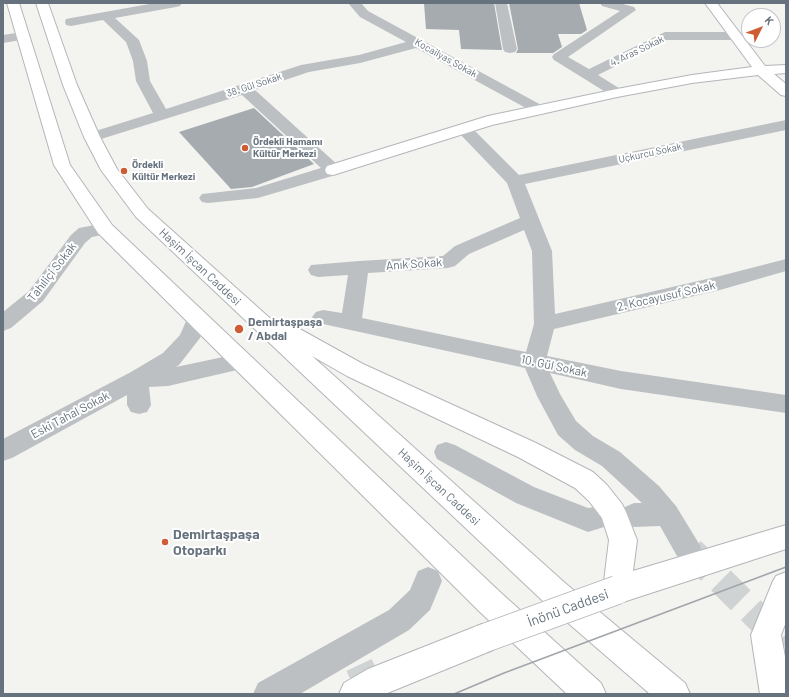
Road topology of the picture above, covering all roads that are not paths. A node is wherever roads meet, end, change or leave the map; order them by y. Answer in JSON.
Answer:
{"nodes":[{"id":1,"x":13,"y":3,"type":"edge"},
{"id":2,"x":42,"y":3,"type":"edge"},
{"id":3,"x":176,"y":3,"type":"edge"},
{"id":4,"x":354,"y":3,"type":"edge"},
{"id":5,"x":501,"y":3,"type":"edge"},
{"id":6,"x":606,"y":3,"type":"edge"},
{"id":7,"x":711,"y":3,"type":"edge"},
{"id":8,"x":106,"y":16,"type":"junction"},
{"id":9,"x":71,"y":22,"type":"dead end"},
{"id":10,"x":736,"y":36,"type":"junction"},
{"id":11,"x":13,"y":37,"type":"edge"},
{"id":12,"x":418,"y":43,"type":"junction"},
{"id":13,"x":510,"y":49,"type":"dead end"},
{"id":14,"x":786,"y":69,"type":"edge"},
{"id":15,"x":761,"y":70,"type":"junction"},
{"id":16,"x":588,"y":76,"type":"junction"},
{"id":17,"x":245,"y":89,"type":"junction"},
{"id":18,"x":786,"y":92,"type":"edge"},
{"id":19,"x":617,"y":93,"type":"junction"},
{"id":20,"x":540,"y":110,"type":"junction"},
{"id":21,"x":162,"y":115,"type":"junction"},
{"id":22,"x":786,"y":125,"type":"edge"},
{"id":23,"x":464,"y":129,"type":"junction"},
{"id":24,"x":92,"y":137,"type":"junction"},
{"id":25,"x":333,"y":170,"type":"junction"},
{"id":26,"x":515,"y":181,"type":"junction"},
{"id":27,"x":208,"y":198,"type":"dead end"},
{"id":28,"x":531,"y":220,"type":"junction"},
{"id":29,"x":105,"y":229,"type":"junction"},
{"id":30,"x":786,"y":265,"type":"edge"},
{"id":31,"x":360,"y":268,"type":"junction"},
{"id":32,"x":318,"y":270,"type":"dead end"},
{"id":33,"x":227,"y":292,"type":"junction"},
{"id":34,"x":197,"y":317,"type":"junction"},
{"id":35,"x":323,"y":317,"type":"dead end"},
{"id":36,"x":3,"y":323,"type":"edge"},
{"id":37,"x":351,"y":323,"type":"junction"},
{"id":38,"x":545,"y":324,"type":"junction"},
{"id":39,"x":242,"y":361,"type":"junction"},
{"id":40,"x":534,"y":362,"type":"junction"},
{"id":41,"x":137,"y":379,"type":"junction"},
{"id":42,"x":786,"y":404,"type":"edge"},
{"id":43,"x":139,"y":405,"type":"dead end"},
{"id":44,"x":3,"y":451,"type":"edge"},
{"id":45,"x":446,"y":452,"type":"dead end"},
{"id":46,"x":667,"y":514,"type":"junction"},
{"id":47,"x":634,"y":515,"type":"dead end"},
{"id":48,"x":595,"y":519,"type":"dead end"},
{"id":49,"x":786,"y":537,"type":"edge"},
{"id":50,"x":687,"y":547,"type":"tunnel mouth"},
{"id":51,"x":428,"y":581,"type":"dead end"},
{"id":52,"x":786,"y":586,"type":"edge"},
{"id":53,"x":617,"y":590,"type":"junction"},
{"id":54,"x":269,"y":694,"type":"edge"},
{"id":55,"x":355,"y":694,"type":"edge"},
{"id":56,"x":590,"y":694,"type":"edge"},
{"id":57,"x":674,"y":694,"type":"edge"},
{"id":58,"x":776,"y":694,"type":"edge"}],
"edges":[{"from":1,"to":11,"type":"main road"},
{"from":2,"to":24,"type":"main road","name":"Haşim İşcan Caddesi"},
{"from":3,"to":8,"type":"street"},
{"from":4,"to":12,"type":"street","name":"Kocailyas Sokak"},
{"from":5,"to":13,"type":"street"},
{"from":6,"to":16,"type":"street"},
{"from":7,"to":10,"type":"main road"},
{"from":8,"to":9,"type":"street"},
{"from":8,"to":21,"type":"street"},
{"from":10,"to":15,"type":"main road"},
{"from":10,"to":16,"type":"street","name":"4. Aras Sokak"},
{"from":11,"to":29,"type":"main road"},
{"from":12,"to":17,"type":"street","name":"38. Gül Sokak"},
{"from":12,"to":20,"type":"street","name":"Kocailyas Sokak"},
{"from":14,"to":15,"type":"main road"},
{"from":15,"to":18,"type":"main road"},
{"from":15,"to":19,"type":"main road"},
{"from":16,"to":19,"type":"street"},
{"from":17,"to":21,"type":"street","name":"38. Gül Sokak"},
{"from":17,"to":25,"type":"street"},
{"from":19,"to":20,"type":"main road"},
{"from":20,"to":23,"type":"main road"},
{"from":21,"to":24,"type":"street","name":"38. Gül Sokak"},
{"from":22,"to":26,"type":"street","name":"Uçkurcu Sokak"},
{"from":23,"to":25,"type":"main road"},
{"from":23,"to":26,"type":"street"},
{"from":24,"to":33,"type":"main road","name":"Haşim İşcan Caddesi"},
{"from":25,"to":27,"type":"street"},
{"from":26,"to":28,"type":"street"},
{"from":28,"to":31,"type":"street","name":"Anık Sokak"},
{"from":28,"to":38,"type":"street"},
{"from":29,"to":34,"type":"main road"},
{"from":29,"to":36,"type":"street","name":"Tahıliçi Sokak"},
{"from":30,"to":38,"type":"street","name":"2. Kocayusuf Sokak"},
{"from":31,"to":32,"type":"street","name":"Anık Sokak"},
{"from":31,"to":37,"type":"street"},
{"from":33,"to":53,"type":"main road"},
{"from":33,"to":57,"type":"main road","name":"Haşim İşcan Caddesi"},
{"from":34,"to":39,"type":"main road"},
{"from":34,"to":41,"type":"street","name":"Eski Tahal Sokak"},
{"from":35,"to":37,"type":"street","name":"10. Gül Sokak"},
{"from":37,"to":40,"type":"street","name":"10. Gül Sokak"},
{"from":38,"to":40,"type":"street"},
{"from":39,"to":41,"type":"street","name":"Eski Tahal Sokak"},
{"from":39,"to":56,"type":"main road"},
{"from":40,"to":42,"type":"street","name":"10. Gül Sokak"},
{"from":40,"to":46,"type":"street"},
{"from":41,"to":43,"type":"street"},
{"from":41,"to":44,"type":"street","name":"Eski Tahal Sokak"},
{"from":45,"to":48,"type":"street"},
{"from":46,"to":47,"type":"street"},
{"from":46,"to":50,"type":"street"},
{"from":49,"to":53,"type":"main road","name":"İnönü Caddesi"},
{"from":51,"to":54,"type":"street"},
{"from":52,"to":58,"type":"main road"},
{"from":53,"to":55,"type":"main road","name":"İnönü Caddesi","bridge":true}]}
